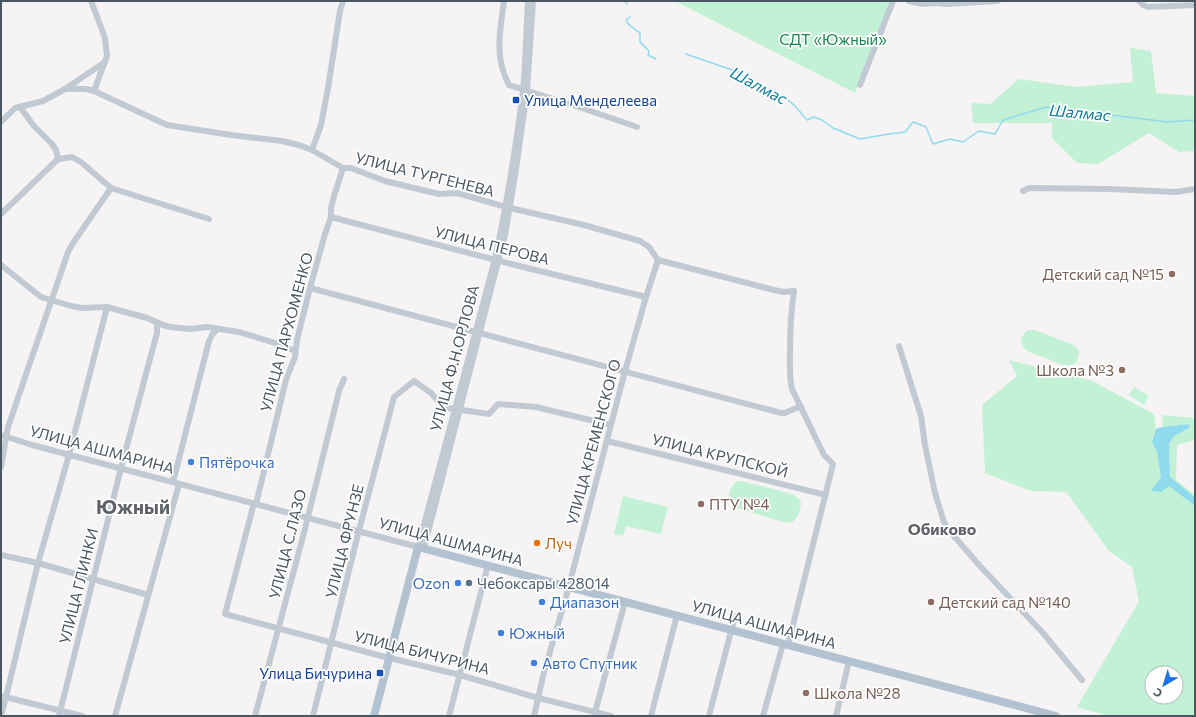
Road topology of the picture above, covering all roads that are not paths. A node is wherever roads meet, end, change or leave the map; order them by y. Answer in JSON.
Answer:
{"nodes":[{"id":1,"x":91,"y":1,"type":"edge"},
{"id":2,"x":343,"y":1,"type":"edge"},
{"id":3,"x":504,"y":1,"type":"edge"},
{"id":4,"x":528,"y":1,"type":"edge"},
{"id":5,"x":533,"y":1,"type":"edge"},
{"id":6,"x":893,"y":1,"type":"edge"},
{"id":7,"x":909,"y":1,"type":"edge"},
{"id":8,"x":998,"y":1,"type":"edge"},
{"id":9,"x":1140,"y":1,"type":"edge"},
{"id":10,"x":1195,"y":5,"type":"edge"},
{"id":11,"x":105,"y":62,"type":"junction"},
{"id":12,"x":860,"y":85,"type":"dead end"},
{"id":13,"x":65,"y":89,"type":"junction"},
{"id":14,"x":525,"y":90,"type":"junction"},
{"id":15,"x":94,"y":91,"type":"junction"},
{"id":16,"x":20,"y":107,"type":"junction"},
{"id":17,"x":1,"y":122,"type":"edge"},
{"id":18,"x":637,"y":127,"type":"dead end"},
{"id":19,"x":312,"y":150,"type":"junction"},
{"id":20,"x":58,"y":159,"type":"junction"},
{"id":21,"x":344,"y":168,"type":"junction"},
{"id":22,"x":110,"y":188,"type":"junction"},
{"id":23,"x":1195,"y":189,"type":"edge"},
{"id":24,"x":1023,"y":191,"type":"dead end"},
{"id":25,"x":508,"y":207,"type":"junction"},
{"id":26,"x":1,"y":214,"type":"edge"},
{"id":27,"x":331,"y":217,"type":"junction"},
{"id":28,"x":209,"y":219,"type":"dead end"},
{"id":29,"x":497,"y":260,"type":"junction"},
{"id":30,"x":658,"y":260,"type":"junction"},
{"id":31,"x":1,"y":265,"type":"edge"},
{"id":32,"x":310,"y":288,"type":"junction"},
{"id":33,"x":646,"y":297,"type":"junction"},
{"id":34,"x":51,"y":301,"type":"junction"},
{"id":35,"x":106,"y":307,"type":"junction"},
{"id":36,"x":157,"y":323,"type":"junction"},
{"id":37,"x":217,"y":329,"type":"junction"},
{"id":38,"x":477,"y":333,"type":"junction"},
{"id":39,"x":899,"y":346,"type":"dead end"},
{"id":40,"x":295,"y":351,"type":"junction"},
{"id":41,"x":625,"y":372,"type":"junction"},
{"id":42,"x":344,"y":379,"type":"dead end"},
{"id":43,"x":801,"y":406,"type":"junction"},
{"id":44,"x":457,"y":409,"type":"junction"},
{"id":45,"x":612,"y":425,"type":"junction"},
{"id":46,"x":3,"y":436,"type":"edge"},
{"id":47,"x":607,"y":441,"type":"junction"},
{"id":48,"x":69,"y":455,"type":"junction"},
{"id":49,"x":1,"y":467,"type":"edge"},
{"id":50,"x":121,"y":468,"type":"junction"},
{"id":51,"x":176,"y":483,"type":"junction"},
{"id":52,"x":826,"y":495,"type":"junction"},
{"id":53,"x":255,"y":504,"type":"junction"},
{"id":54,"x":308,"y":518,"type":"junction"},
{"id":55,"x":359,"y":531,"type":"junction"},
{"id":56,"x":421,"y":548,"type":"junction"},
{"id":57,"x":1,"y":555,"type":"edge"},
{"id":58,"x":38,"y":564,"type":"junction"},
{"id":59,"x":488,"y":565,"type":"junction"},
{"id":60,"x":93,"y":580,"type":"junction"},
{"id":61,"x":568,"y":587,"type":"junction"},
{"id":62,"x":148,"y":595,"type":"junction"},
{"id":63,"x":625,"y":602,"type":"junction"},
{"id":64,"x":225,"y":614,"type":"joint"},
{"id":65,"x":677,"y":615,"type":"junction"},
{"id":66,"x":735,"y":616,"type":"dead end"},
{"id":67,"x":279,"y":628,"type":"junction"},
{"id":68,"x":732,"y":630,"type":"junction"},
{"id":69,"x":332,"y":643,"type":"junction"},
{"id":70,"x":785,"y":644,"type":"junction"},
{"id":71,"x":391,"y":658,"type":"junction"},
{"id":72,"x":848,"y":661,"type":"junction"},
{"id":73,"x":460,"y":675,"type":"junction"},
{"id":74,"x":1082,"y":680,"type":"dead end"},
{"id":75,"x":4,"y":696,"type":"edge"},
{"id":76,"x":538,"y":698,"type":"junction"},
{"id":77,"x":60,"y":713,"type":"edge"},
{"id":78,"x":595,"y":714,"type":"edge"},
{"id":79,"x":1036,"y":714,"type":"edge"},
{"id":80,"x":1,"y":716,"type":"edge"},
{"id":81,"x":82,"y":716,"type":"edge"},
{"id":82,"x":115,"y":716,"type":"edge"},
{"id":83,"x":255,"y":716,"type":"edge"},
{"id":84,"x":313,"y":716,"type":"edge"},
{"id":85,"x":374,"y":716,"type":"edge"},
{"id":86,"x":379,"y":716,"type":"edge"},
{"id":87,"x":449,"y":716,"type":"edge"},
{"id":88,"x":534,"y":716,"type":"edge"},
{"id":89,"x":612,"y":716,"type":"edge"},
{"id":90,"x":651,"y":716,"type":"edge"},
{"id":91,"x":708,"y":716,"type":"edge"},
{"id":92,"x":763,"y":716,"type":"edge"},
{"id":93,"x":836,"y":716,"type":"edge"},
{"id":94,"x":1056,"y":716,"type":"edge"}],
"edges":[{"from":1,"to":11,"type":"street"},
{"from":2,"to":19,"type":"street"},
{"from":3,"to":14,"type":"street"},
{"from":4,"to":14,"type":"street","name":"УЛИЦА Ф.Н.ОРЛОВА"},
{"from":5,"to":14,"type":"street","name":"УЛИЦА Ф.Н.ОРЛОВА"},
{"from":6,"to":12,"type":"street"},
{"from":7,"to":8,"type":"street"},
{"from":9,"to":10,"type":"street"},
{"from":11,"to":13,"type":"street"},
{"from":11,"to":15,"type":"street"},
{"from":13,"to":15,"type":"street","name":"УЛИЦА ТУРГЕНЕВА"},
{"from":13,"to":16,"type":"street"},
{"from":14,"to":18,"type":"street"},
{"from":14,"to":25,"type":"street","name":"УЛИЦА Ф.Н.ОРЛОВА"},
{"from":15,"to":19,"type":"street","name":"УЛИЦА ТУРГЕНЕВА"},
{"from":16,"to":17,"type":"street"},
{"from":16,"to":20,"type":"street"},
{"from":19,"to":21,"type":"street","name":"УЛИЦА ТУРГЕНЕВА"},
{"from":20,"to":22,"type":"street"},
{"from":20,"to":26,"type":"street"},
{"from":21,"to":25,"type":"street","name":"УЛИЦА ТУРГЕНЕВА"},
{"from":21,"to":27,"type":"street","name":"УЛИЦА ПАРХОМЕНКО"},
{"from":22,"to":28,"type":"street"},
{"from":22,"to":34,"type":"street"},
{"from":23,"to":24,"type":"street"},
{"from":25,"to":29,"type":"street","name":"УЛИЦА Ф.Н.ОРЛОВА"},
{"from":25,"to":30,"type":"street","name":"УЛИЦА ТУРГЕНЕВА"},
{"from":27,"to":29,"type":"street","name":"УЛИЦА ПЕРОВА"},
{"from":27,"to":32,"type":"street","name":"УЛИЦА ПАРХОМЕНКО"},
{"from":29,"to":33,"type":"street","name":"УЛИЦА ПЕРОВА"},
{"from":29,"to":38,"type":"street","name":"УЛИЦА Ф.Н.ОРЛОВА"},
{"from":30,"to":33,"type":"street","name":"УЛИЦА КРЕМЕНСКОГО"},
{"from":30,"to":43,"type":"street"},
{"from":31,"to":34,"type":"street"},
{"from":32,"to":38,"type":"street"},
{"from":32,"to":40,"type":"street","name":"УЛИЦА ПАРХОМЕНКО"},
{"from":33,"to":41,"type":"street","name":"УЛИЦА КРЕМЕНСКОГО"},
{"from":34,"to":35,"type":"street"},
{"from":34,"to":46,"type":"street"},
{"from":35,"to":36,"type":"street"},
{"from":35,"to":48,"type":"street"},
{"from":36,"to":37,"type":"street"},
{"from":36,"to":50,"type":"street","name":"УЛИЦА ГЛИНКИ"},
{"from":37,"to":40,"type":"street"},
{"from":37,"to":51,"type":"street"},
{"from":38,"to":41,"type":"street"},
{"from":38,"to":44,"type":"street","name":"УЛИЦА Ф.Н.ОРЛОВА"},
{"from":39,"to":74,"type":"street"},
{"from":40,"to":53,"type":"street","name":"УЛИЦА ПАРХОМЕНКО"},
{"from":41,"to":43,"type":"street"},
{"from":41,"to":45,"type":"street","name":"УЛИЦА КРЕМЕНСКОГО"},
{"from":42,"to":54,"type":"street","name":"УЛИЦА С.ЛАЗО"},
{"from":43,"to":52,"type":"street"},
{"from":44,"to":45,"type":"street"},
{"from":44,"to":55,"type":"street","name":"УЛИЦА ФРУНЗЕ"},
{"from":44,"to":56,"type":"street","name":"УЛИЦА Ф.Н.ОРЛОВА"},
{"from":45,"to":47,"type":"street","name":"УЛИЦА КРЕМЕНСКОГО"},
{"from":46,"to":48,"type":"street","name":"УЛИЦА АШМАРИНА"},
{"from":46,"to":49,"type":"street"},
{"from":47,"to":52,"type":"street","name":"УЛИЦА КРУПСКОЙ"},
{"from":47,"to":61,"type":"street","name":"УЛИЦА КРЕМЕНСКОГО"},
{"from":48,"to":50,"type":"street","name":"УЛИЦА АШМАРИНА"},
{"from":48,"to":58,"type":"street"},
{"from":50,"to":51,"type":"street","name":"УЛИЦА АШМАРИНА"},
{"from":50,"to":60,"type":"street","name":"УЛИЦА ГЛИНКИ"},
{"from":51,"to":53,"type":"street","name":"УЛИЦА АШМАРИНА"},
{"from":51,"to":62,"type":"street"},
{"from":52,"to":70,"type":"street"},
{"from":53,"to":54,"type":"street","name":"УЛИЦА АШМАРИНА"},
{"from":53,"to":64,"type":"street","name":"УЛИЦА ПАРХОМЕНКО"},
{"from":54,"to":55,"type":"street","name":"УЛИЦА АШМАРИНА"},
{"from":54,"to":67,"type":"street","name":"УЛИЦА С.ЛАЗО"},
{"from":55,"to":56,"type":"street","name":"УЛИЦА АШМАРИНА"},
{"from":55,"to":69,"type":"street","name":"УЛИЦА ФРУНЗЕ"},
{"from":56,"to":59,"type":"main road","name":"УЛИЦА АШМАРИНА"},
{"from":56,"to":71,"type":"main road","name":"УЛИЦА Ф.Н.ОРЛОВА"},
{"from":57,"to":58,"type":"street"},
{"from":58,"to":60,"type":"street"},
{"from":58,"to":75,"type":"street"},
{"from":59,"to":61,"type":"main road","name":"УЛИЦА АШМАРИНА"},
{"from":59,"to":73,"type":"street"},
{"from":60,"to":62,"type":"street"},
{"from":60,"to":77,"type":"street","name":"УЛИЦА ГЛИНКИ"},
{"from":61,"to":63,"type":"main road","name":"УЛИЦА АШМАРИНА"},
{"from":61,"to":76,"type":"street","name":"УЛИЦА КРЕМЕНСКОГО"},
{"from":62,"to":82,"type":"street"},
{"from":63,"to":65,"type":"main road","name":"УЛИЦА АШМАРИНА"},
{"from":63,"to":78,"type":"street"},
{"from":64,"to":67,"type":"street","name":"УЛИЦА БИЧУРИНА"},
{"from":65,"to":68,"type":"main road","name":"УЛИЦА АШМАРИНА"},
{"from":65,"to":90,"type":"street"},
{"from":66,"to":68,"type":"street"},
{"from":67,"to":69,"type":"street","name":"УЛИЦА БИЧУРИНА"},
{"from":67,"to":83,"type":"street","name":"УЛИЦА С.ЛАЗО"},
{"from":68,"to":70,"type":"main road","name":"УЛИЦА АШМАРИНА"},
{"from":68,"to":91,"type":"street"},
{"from":69,"to":71,"type":"street","name":"УЛИЦА БИЧУРИНА"},
{"from":69,"to":84,"type":"street","name":"УЛИЦА ФРУНЗЕ"},
{"from":70,"to":72,"type":"main road","name":"УЛИЦА АШМАРИНА"},
{"from":70,"to":92,"type":"street"},
{"from":71,"to":73,"type":"street","name":"УЛИЦА БИЧУРИНА"},
{"from":71,"to":85,"type":"main road","name":"УЛИЦА Ф.Н.ОРЛОВА"},
{"from":71,"to":86,"type":"main road","name":"УЛИЦА Ф.Н.ОРЛОВА"},
{"from":72,"to":79,"type":"main road","name":"УЛИЦА АШМАРИНА"},
{"from":72,"to":93,"type":"street"},
{"from":73,"to":76,"type":"street","name":"УЛИЦА БИЧУРИНА"},
{"from":73,"to":87,"type":"street"},
{"from":75,"to":77,"type":"street"},
{"from":75,"to":80,"type":"street"},
{"from":76,"to":78,"type":"street","name":"УЛИЦА БИЧУРИНА"},
{"from":76,"to":88,"type":"street","name":"УЛИЦА КРЕМЕНСКОГО"},
{"from":77,"to":81,"type":"street"},
{"from":78,"to":89,"type":"street","name":"УЛИЦА БИЧУРИНА"},
{"from":79,"to":94,"type":"main road","name":"УЛИЦА АШМАРИНА"}]}
